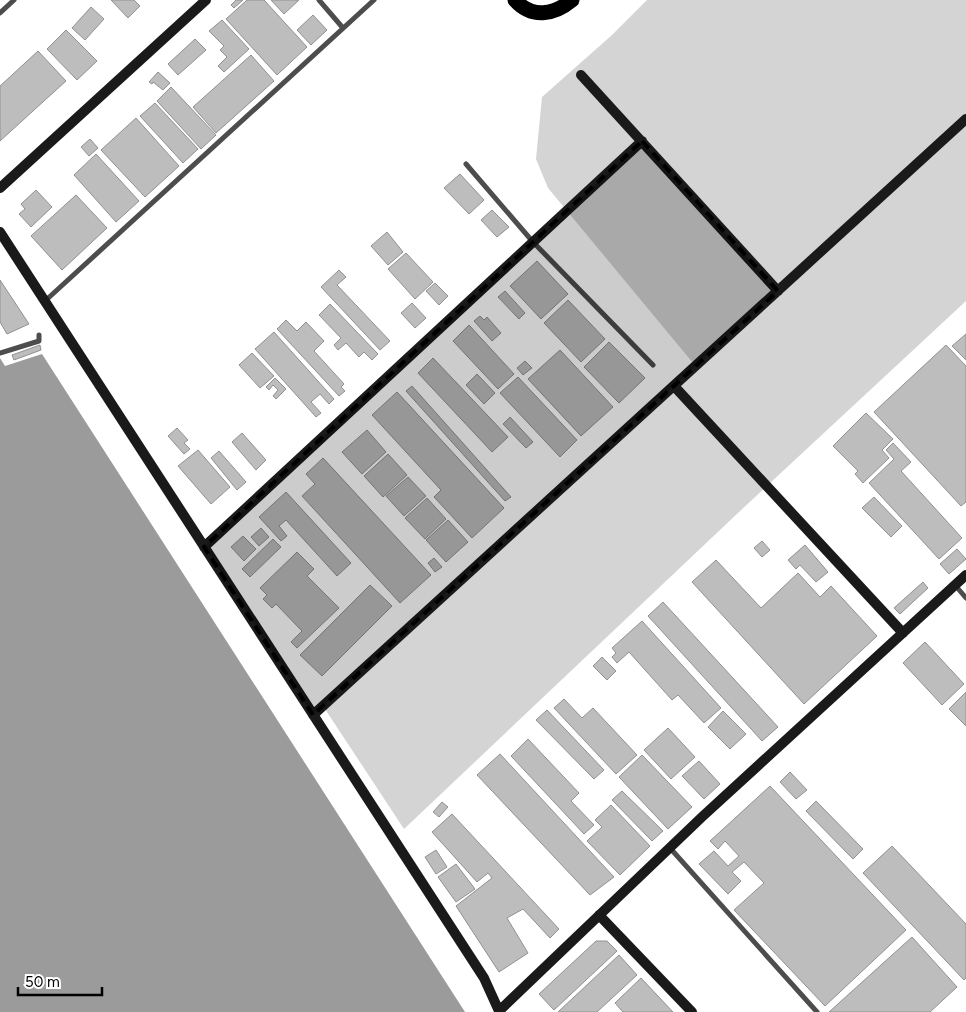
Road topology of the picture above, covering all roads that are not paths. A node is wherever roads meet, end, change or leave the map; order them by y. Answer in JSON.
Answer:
{"nodes":[{"id":1,"x":14,"y":0,"type":"edge"},
{"id":2,"x":206,"y":0,"type":"edge"},
{"id":3,"x":319,"y":0,"type":"edge"},
{"id":4,"x":374,"y":0,"type":"edge"},
{"id":5,"x":515,"y":0,"type":"edge"},
{"id":6,"x":572,"y":0,"type":"edge"},
{"id":7,"x":0,"y":13,"type":"edge"},
{"id":8,"x":343,"y":28,"type":"junction"},
{"id":9,"x":581,"y":74,"type":"dead end"},
{"id":10,"x":966,"y":119,"type":"edge"},
{"id":11,"x":642,"y":141,"type":"junction"},
{"id":12,"x":466,"y":164,"type":"dead end"},
{"id":13,"x":0,"y":188,"type":"edge"},
{"id":14,"x":0,"y":232,"type":"edge"},
{"id":15,"x":533,"y":242,"type":"junction"},
{"id":16,"x":778,"y":291,"type":"junction"},
{"id":17,"x":44,"y":301,"type":"junction"},
{"id":18,"x":39,"y":335,"type":"dead end"},
{"id":19,"x":0,"y":353,"type":"edge"},
{"id":20,"x":653,"y":365,"type":"dead end"},
{"id":21,"x":674,"y":386,"type":"junction"},
{"id":22,"x":204,"y":546,"type":"junction"},
{"id":23,"x":966,"y":575,"type":"edge"},
{"id":24,"x":955,"y":585,"type":"junction"},
{"id":25,"x":966,"y":598,"type":"edge"},
{"id":26,"x":903,"y":633,"type":"junction"},
{"id":27,"x":313,"y":715,"type":"junction"},
{"id":28,"x":670,"y":848,"type":"junction"},
{"id":29,"x":599,"y":915,"type":"junction"},
{"id":30,"x":500,"y":1012,"type":"edge"},
{"id":31,"x":692,"y":1012,"type":"edge"},
{"id":32,"x":817,"y":1012,"type":"edge"}],
"edges":[{"from":1,"to":7,"type":"street"},
{"from":2,"to":13,"type":"street"},
{"from":3,"to":8,"type":"street"},
{"from":4,"to":8,"type":"street"},
{"from":5,"to":6,"type":"highway"},
{"from":8,"to":17,"type":"street"},
{"from":9,"to":11,"type":"street"},
{"from":10,"to":16,"type":"street"},
{"from":11,"to":15,"type":"street"},
{"from":11,"to":16,"type":"street"},
{"from":12,"to":15,"type":"street"},
{"from":14,"to":17,"type":"street"},
{"from":15,"to":20,"type":"street"},
{"from":15,"to":22,"type":"street"},
{"from":16,"to":21,"type":"street"},
{"from":17,"to":22,"type":"street"},
{"from":18,"to":19,"type":"street"},
{"from":21,"to":26,"type":"street"},
{"from":21,"to":27,"type":"street"},
{"from":22,"to":27,"type":"street"},
{"from":23,"to":24,"type":"street"},
{"from":24,"to":25,"type":"street"},
{"from":24,"to":26,"type":"street"},
{"from":26,"to":28,"type":"street"},
{"from":27,"to":30,"type":"street"},
{"from":28,"to":29,"type":"street"},
{"from":28,"to":32,"type":"street"},
{"from":29,"to":30,"type":"street"},
{"from":29,"to":31,"type":"street"}]}
